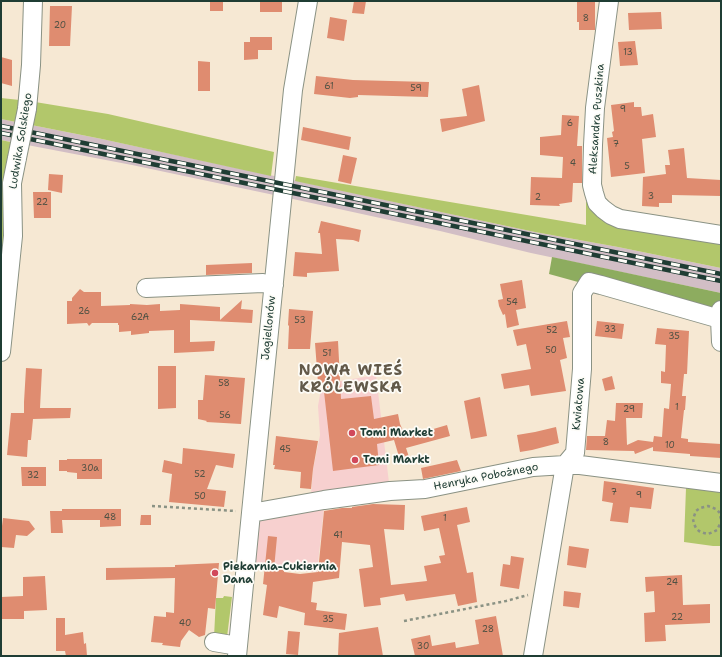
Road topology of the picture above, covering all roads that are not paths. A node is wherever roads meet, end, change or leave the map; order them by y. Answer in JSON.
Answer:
{"nodes":[{"id":1,"x":33,"y":1,"type":"edge"},
{"id":2,"x":308,"y":1,"type":"edge"},
{"id":3,"x":609,"y":1,"type":"edge"},
{"id":4,"x":721,"y":234,"type":"edge"},
{"id":5,"x":274,"y":285,"type":"junction"},
{"id":6,"x":146,"y":288,"type":"dead end"},
{"id":7,"x":720,"y":314,"type":"edge"},
{"id":8,"x":721,"y":342,"type":"edge"},
{"id":9,"x":1,"y":352,"type":"edge"},
{"id":10,"x":565,"y":465,"type":"junction"},
{"id":11,"x":721,"y":483,"type":"edge"},
{"id":12,"x":243,"y":512,"type":"junction"},
{"id":13,"x":214,"y":642,"type":"dead end"},
{"id":14,"x":238,"y":651,"type":"edge"},
{"id":15,"x":533,"y":656,"type":"edge"}],
"edges":[{"from":1,"to":9,"type":"street","name":"Ludwika Solskiego","bridge":true},
{"from":2,"to":5,"type":"street","name":"Jagiellonów"},
{"from":3,"to":4,"type":"street","name":"Aleksandra Puszkina"},
{"from":5,"to":6,"type":"street"},
{"from":5,"to":12,"type":"street","name":"Jagiellonów"},
{"from":7,"to":8,"type":"street"},
{"from":7,"to":10,"type":"street","name":"Kwiatowa"},
{"from":10,"to":11,"type":"street","name":"Henryka Pobożnego"},
{"from":10,"to":12,"type":"street","name":"Henryka Pobożnego"},
{"from":10,"to":15,"type":"street","name":"Kwiatowa"},
{"from":12,"to":14,"type":"street","name":"Jagiellonów"},
{"from":13,"to":14,"type":"street"}]}
